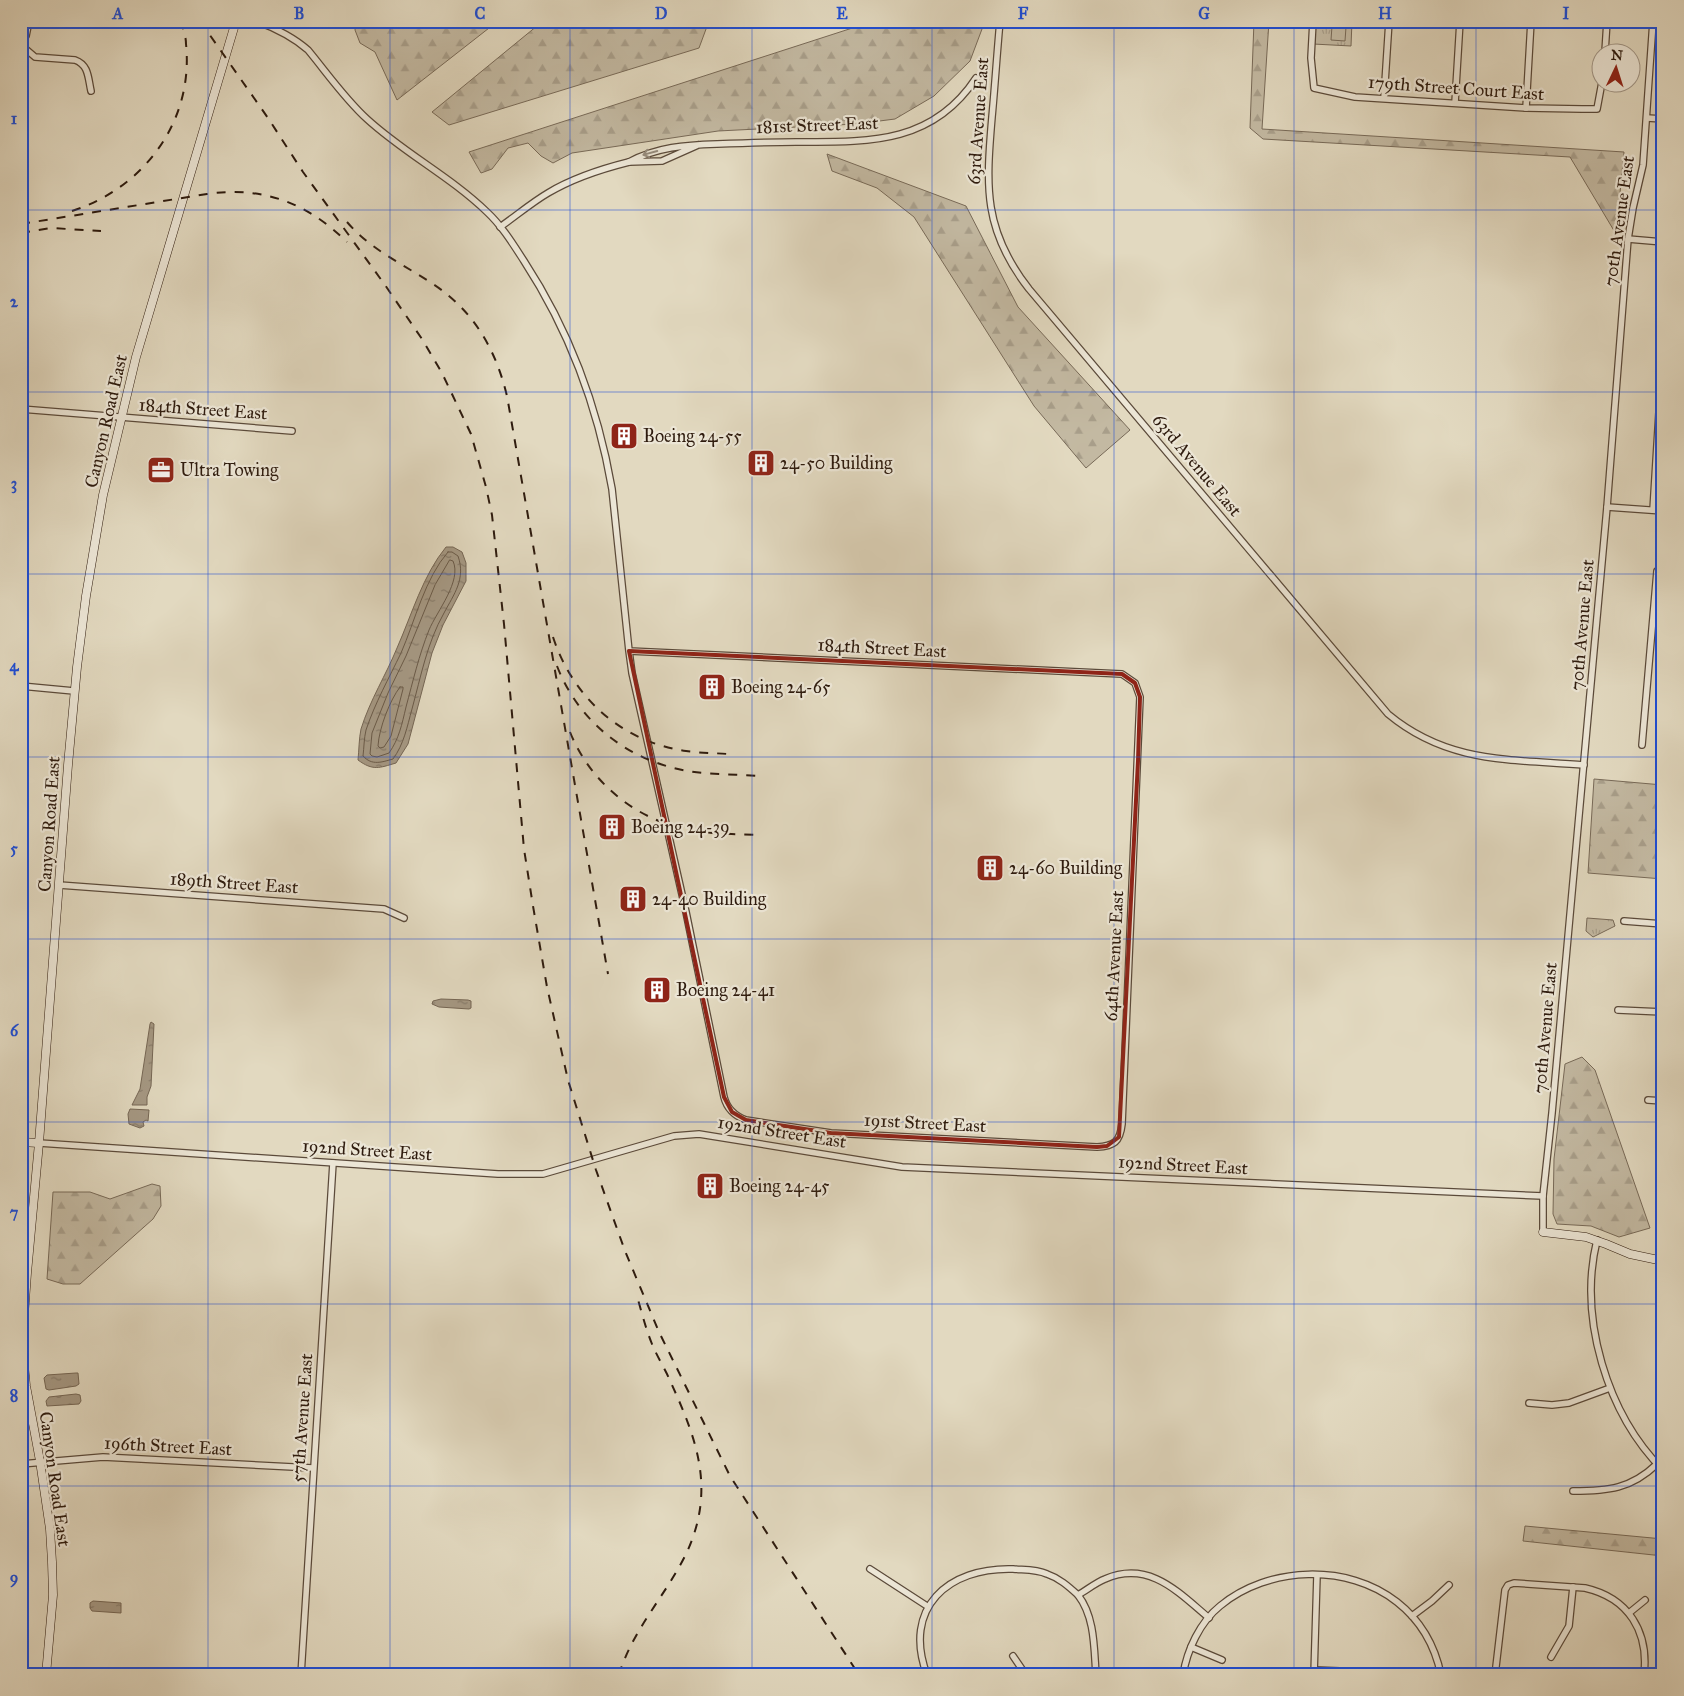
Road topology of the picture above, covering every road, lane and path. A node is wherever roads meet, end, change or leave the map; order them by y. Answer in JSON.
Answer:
{"nodes":[{"id":1,"x":29,"y":21,"type":"edge"},
{"id":2,"x":236,"y":21,"type":"edge"},
{"id":3,"x":256,"y":21,"type":"edge"},
{"id":4,"x":1000,"y":21,"type":"edge"},
{"id":5,"x":1313,"y":21,"type":"edge"},
{"id":6,"x":1389,"y":21,"type":"edge"},
{"id":7,"x":1460,"y":21,"type":"edge"},
{"id":8,"x":1531,"y":21,"type":"edge"},
{"id":9,"x":1607,"y":21,"type":"edge"},
{"id":10,"x":1653,"y":21,"type":"edge"},
{"id":11,"x":1606,"y":42,"type":"edge"},
{"id":12,"x":21,"y":43,"type":"edge"},
{"id":13,"x":976,"y":78,"type":"dead end"},
{"id":14,"x":91,"y":91,"type":"dead end"},
{"id":15,"x":1600,"y":92,"type":"edge"},
{"id":16,"x":1384,"y":98,"type":"junction"},
{"id":17,"x":1455,"y":103,"type":"junction"},
{"id":18,"x":1526,"y":108,"type":"junction"},
{"id":19,"x":1647,"y":118,"type":"junction"},
{"id":20,"x":1663,"y":119,"type":"edge"},
{"id":21,"x":698,"y":144,"type":"junction"},
{"id":22,"x":629,"y":162,"type":"junction"},
{"id":23,"x":500,"y":227,"type":"junction"},
{"id":24,"x":1628,"y":239,"type":"junction"},
{"id":25,"x":1663,"y":242,"type":"edge"},
{"id":26,"x":1663,"y":347,"type":"edge"},
{"id":27,"x":21,"y":409,"type":"edge"},
{"id":28,"x":121,"y":418,"type":"junction"},
{"id":29,"x":292,"y":431,"type":"dead end"},
{"id":30,"x":1607,"y":507,"type":"junction"},
{"id":31,"x":1653,"y":510,"type":"junction"},
{"id":32,"x":1663,"y":511,"type":"edge"},
{"id":33,"x":1660,"y":571,"type":"edge"},
{"id":34,"x":629,"y":651,"type":"junction"},
{"id":35,"x":1133,"y":680,"type":"joint"},
{"id":36,"x":21,"y":686,"type":"edge"},
{"id":37,"x":74,"y":691,"type":"junction"},
{"id":38,"x":1642,"y":745,"type":"dead end"},
{"id":39,"x":1584,"y":765,"type":"junction"},
{"id":40,"x":59,"y":885,"type":"junction"},
{"id":41,"x":404,"y":918,"type":"dead end"},
{"id":42,"x":1624,"y":921,"type":"dead end"},
{"id":43,"x":1663,"y":924,"type":"edge"},
{"id":44,"x":1618,"y":1010,"type":"dead end"},
{"id":45,"x":1663,"y":1012,"type":"edge"},
{"id":46,"x":1648,"y":1100,"type":"dead end"},
{"id":47,"x":1663,"y":1101,"type":"edge"},
{"id":48,"x":21,"y":1142,"type":"edge"},
{"id":49,"x":1114,"y":1143,"type":"joint"},
{"id":50,"x":39,"y":1144,"type":"junction"},
{"id":51,"x":333,"y":1163,"type":"junction"},
{"id":52,"x":1543,"y":1196,"type":"junction"},
{"id":53,"x":1543,"y":1232,"type":"joint"},
{"id":54,"x":1597,"y":1240,"type":"junction"},
{"id":55,"x":1663,"y":1261,"type":"edge"},
{"id":56,"x":1610,"y":1388,"type":"junction"},
{"id":57,"x":1529,"y":1403,"type":"dead end"},
{"id":58,"x":40,"y":1461,"type":"junction"},
{"id":59,"x":21,"y":1464,"type":"edge"},
{"id":60,"x":1657,"y":1464,"type":"junction"},
{"id":61,"x":313,"y":1468,"type":"junction"},
{"id":62,"x":1663,"y":1470,"type":"edge"},
{"id":63,"x":1573,"y":1491,"type":"dead end"},
{"id":64,"x":870,"y":1569,"type":"dead end"},
{"id":65,"x":1317,"y":1575,"type":"junction"},
{"id":66,"x":1449,"y":1585,"type":"dead end"},
{"id":67,"x":1573,"y":1588,"type":"junction"},
{"id":68,"x":1078,"y":1595,"type":"junction"},
{"id":69,"x":1645,"y":1600,"type":"dead end"},
{"id":70,"x":927,"y":1606,"type":"junction"},
{"id":71,"x":1629,"y":1613,"type":"junction"},
{"id":72,"x":1412,"y":1616,"type":"junction"},
{"id":73,"x":1208,"y":1618,"type":"junction"},
{"id":74,"x":1191,"y":1647,"type":"junction"},
{"id":75,"x":1013,"y":1656,"type":"dead end"},
{"id":76,"x":1551,"y":1657,"type":"dead end"},
{"id":77,"x":1222,"y":1660,"type":"dead end"},
{"id":78,"x":1340,"y":1671,"type":"dead end"},
{"id":79,"x":1315,"y":1672,"type":"edge"},
{"id":80,"x":46,"y":1675,"type":"edge"},
{"id":81,"x":301,"y":1675,"type":"edge"},
{"id":82,"x":927,"y":1675,"type":"edge"},
{"id":83,"x":1026,"y":1675,"type":"edge"},
{"id":84,"x":1096,"y":1675,"type":"edge"},
{"id":85,"x":1183,"y":1675,"type":"edge"},
{"id":86,"x":1441,"y":1675,"type":"edge"},
{"id":87,"x":1495,"y":1675,"type":"edge"},
{"id":88,"x":1644,"y":1675,"type":"edge"}],
"edges":[{"from":1,"to":12,"type":"street"},
{"from":2,"to":28,"type":"main road","name":"Canyon Road East"},
{"from":3,"to":23,"type":"street"},
{"from":4,"to":39,"type":"street","name":"63rd Avenue East"},
{"from":5,"to":16,"type":"street","name":"179th Street Court East"},
{"from":6,"to":16,"type":"street"},
{"from":7,"to":17,"type":"street"},
{"from":8,"to":18,"type":"street"},
{"from":9,"to":11,"type":"street"},
{"from":10,"to":19,"type":"street","name":"70th Avenue East"},
{"from":12,"to":14,"type":"street"},
{"from":13,"to":21,"type":"street","name":"181st Street East"},
{"from":15,"to":18,"type":"street","name":"179th Street Court East"},
{"from":16,"to":17,"type":"street","name":"179th Street Court East"},
{"from":17,"to":18,"type":"street","name":"179th Street Court East"},
{"from":19,"to":20,"type":"street"},
{"from":19,"to":24,"type":"street","name":"70th Avenue East"},
{"from":21,"to":22,"type":"street","name":"181st Street East","one_way":true},
{"from":21,"to":22,"type":"street","name":"181st Street East"},
{"from":22,"to":23,"type":"street","name":"181st Street East"},
{"from":23,"to":34,"type":"street"},
{"from":24,"to":25,"type":"street"},
{"from":24,"to":30,"type":"street","name":"70th Avenue East"},
{"from":26,"to":31,"type":"street"},
{"from":27,"to":28,"type":"street","name":"184th Street East"},
{"from":28,"to":29,"type":"street","name":"184th Street East"},
{"from":28,"to":37,"type":"main road","name":"Canyon Road East"},
{"from":30,"to":31,"type":"street"},
{"from":30,"to":39,"type":"street","name":"70th Avenue East"},
{"from":31,"to":32,"type":"street"},
{"from":33,"to":38,"type":"street"},
{"from":34,"to":35,"type":"street","name":"184th Street East"},
{"from":34,"to":49,"type":"street","name":"191st Street East"},
{"from":35,"to":49,"type":"street","name":"64th Avenue East"},
{"from":36,"to":37,"type":"street"},
{"from":37,"to":40,"type":"main road","name":"Canyon Road East"},
{"from":39,"to":52,"type":"street","name":"70th Avenue East"},
{"from":40,"to":41,"type":"street","name":"189th Street East"},
{"from":40,"to":50,"type":"main road","name":"Canyon Road East"},
{"from":42,"to":43,"type":"street"},
{"from":44,"to":45,"type":"street"},
{"from":46,"to":47,"type":"street"},
{"from":48,"to":50,"type":"main road","name":"192nd Street East"},
{"from":50,"to":51,"type":"street","name":"192nd Street East"},
{"from":50,"to":58,"type":"main road","name":"Canyon Road East"},
{"from":51,"to":52,"type":"street","name":"192nd Street East"},
{"from":51,"to":61,"type":"street","name":"57th Avenue East"},
{"from":52,"to":53,"type":"street","name":"70th Avenue East"},
{"from":53,"to":54,"type":"main road"},
{"from":54,"to":55,"type":"main road"},
{"from":54,"to":56,"type":"street"},
{"from":56,"to":57,"type":"street"},
{"from":56,"to":60,"type":"street"},
{"from":58,"to":59,"type":"street","name":"196th Street East"},
{"from":58,"to":61,"type":"street","name":"196th Street East"},
{"from":58,"to":80,"type":"main road","name":"Canyon Road East"},
{"from":60,"to":62,"type":"street"},
{"from":60,"to":63,"type":"street"},
{"from":61,"to":81,"type":"street","name":"57th Avenue East"},
{"from":64,"to":70,"type":"street"},
{"from":65,"to":72,"type":"street"},
{"from":65,"to":73,"type":"street"},
{"from":65,"to":79,"type":"street"},
{"from":66,"to":72,"type":"street"},
{"from":67,"to":71,"type":"street"},
{"from":67,"to":76,"type":"street"},
{"from":67,"to":87,"type":"street"},
{"from":68,"to":70,"type":"street"},
{"from":68,"to":73,"type":"street"},
{"from":68,"to":84,"type":"street"},
{"from":69,"to":71,"type":"street"},
{"from":70,"to":82,"type":"street"},
{"from":71,"to":88,"type":"street"},
{"from":72,"to":86,"type":"street"},
{"from":73,"to":74,"type":"street"},
{"from":74,"to":77,"type":"street"},
{"from":74,"to":85,"type":"street"},
{"from":75,"to":83,"type":"street"},
{"from":78,"to":79,"type":"street"}]}
